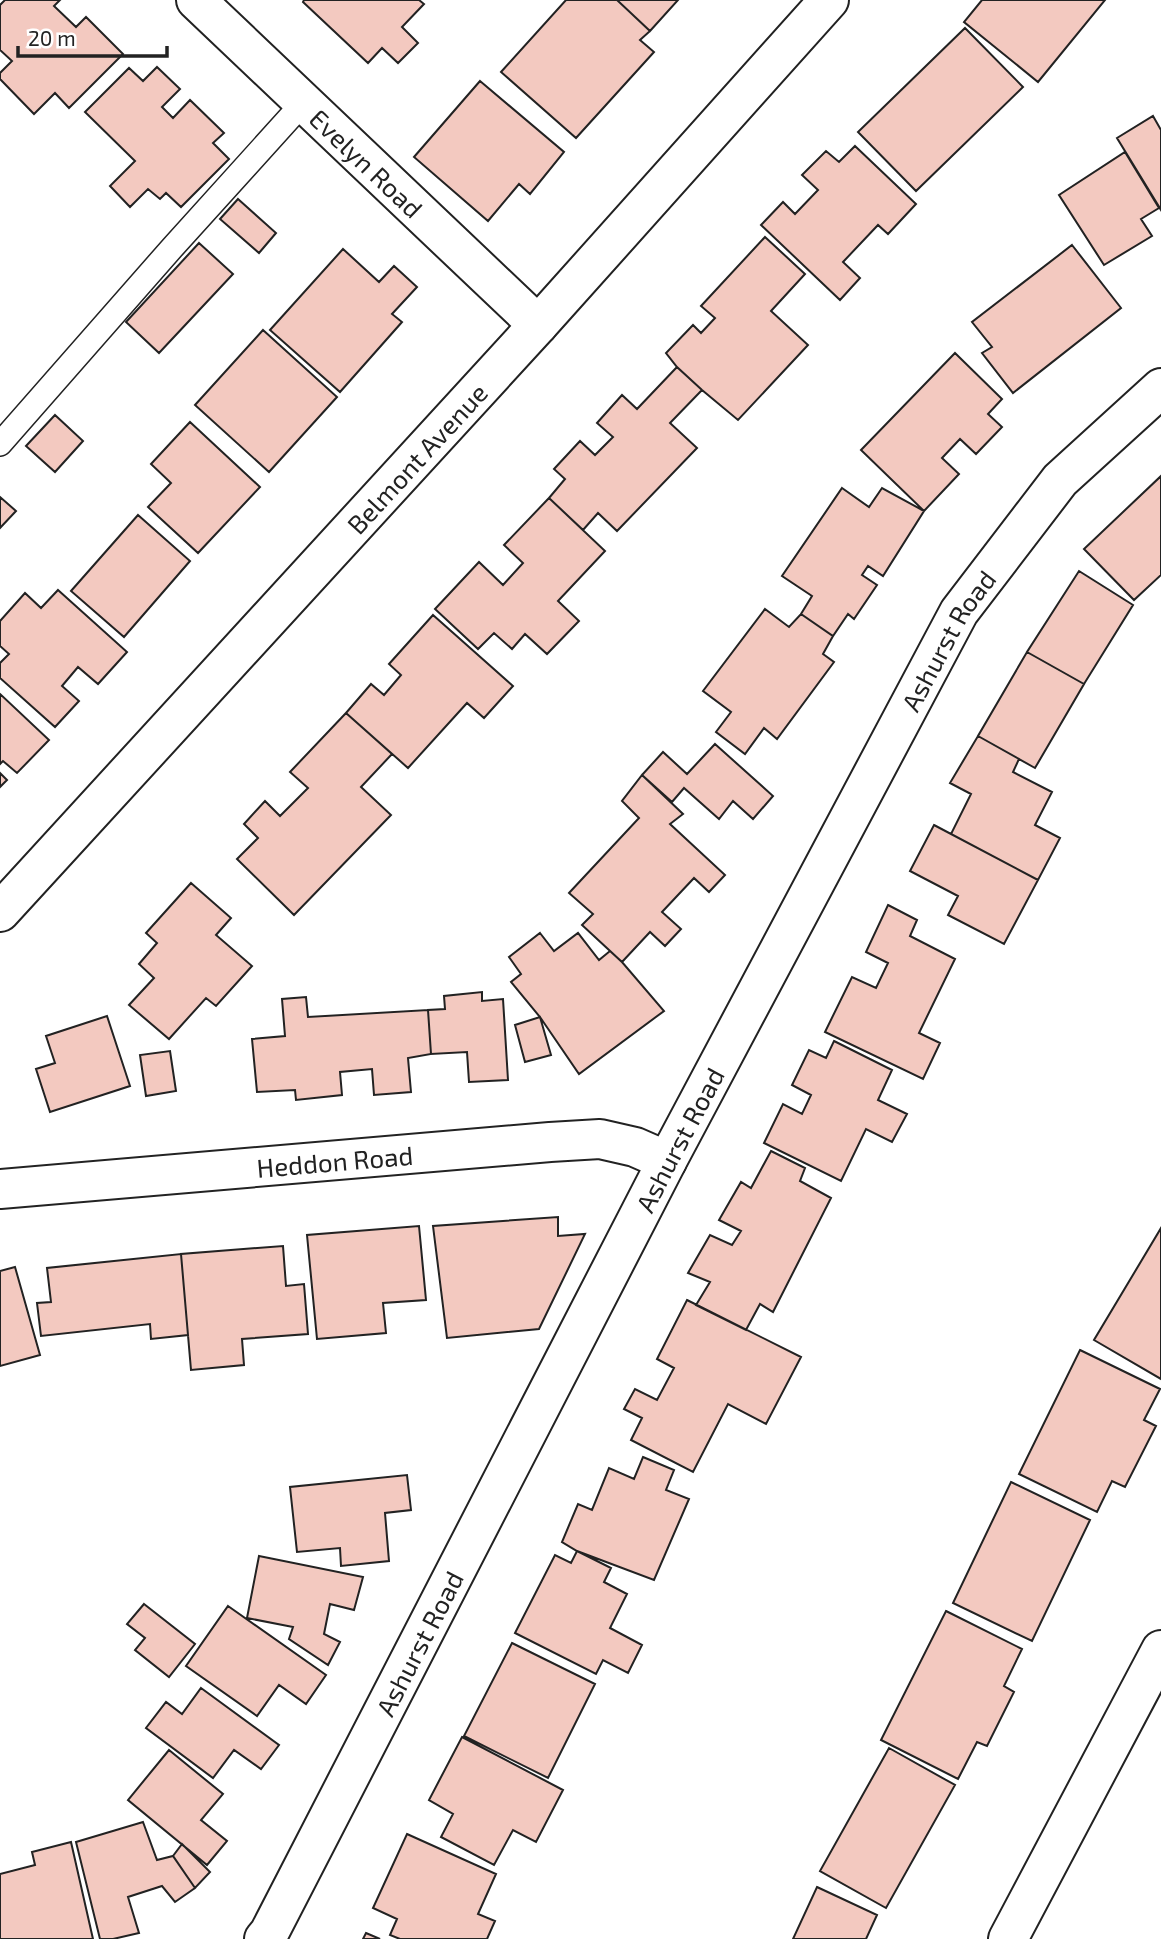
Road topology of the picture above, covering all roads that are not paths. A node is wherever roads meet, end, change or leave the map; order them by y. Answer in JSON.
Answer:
{"nodes":[{"id":1,"x":196,"y":0,"type":"edge"},
{"id":2,"x":828,"y":0,"type":"edge"},
{"id":3,"x":303,"y":103,"type":"junction"},
{"id":4,"x":538,"y":325,"type":"junction"},
{"id":5,"x":1161,"y":388,"type":"edge"},
{"id":6,"x":0,"y":444,"type":"edge"},
{"id":7,"x":0,"y":912,"type":"edge"},
{"id":8,"x":667,"y":1161,"type":"junction"},
{"id":9,"x":0,"y":1189,"type":"edge"},
{"id":10,"x":1161,"y":1650,"type":"edge"},
{"id":11,"x":264,"y":1939,"type":"edge"},
{"id":12,"x":1009,"y":1939,"type":"edge"}],
"edges":[{"from":1,"to":3,"type":"street","name":"Evelyn Road"},
{"from":2,"to":4,"type":"street","name":"Belmont Avenue"},
{"from":3,"to":4,"type":"street","name":"Evelyn Road"},
{"from":3,"to":6,"type":"lane"},
{"from":4,"to":7,"type":"street","name":"Belmont Avenue"},
{"from":5,"to":8,"type":"street","name":"Ashurst Road"},
{"from":8,"to":9,"type":"street","name":"Heddon Road"},
{"from":8,"to":11,"type":"street","name":"Ashurst Road"},
{"from":10,"to":12,"type":"street"}]}
